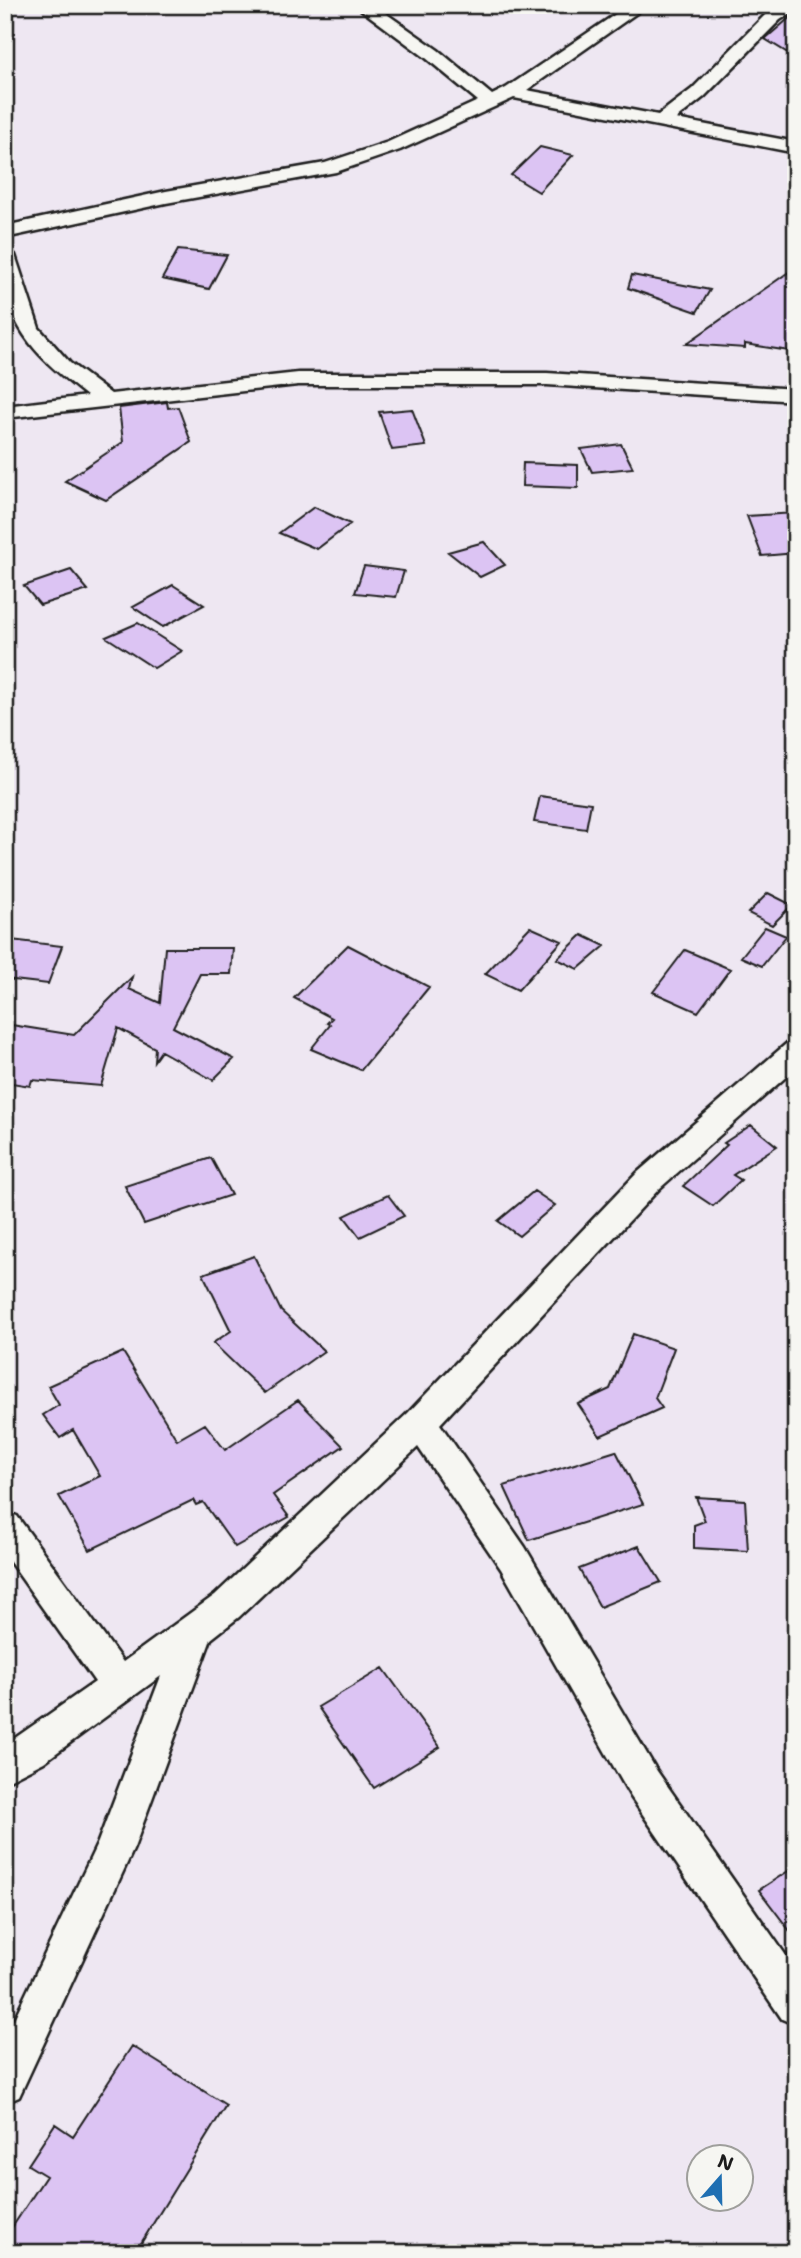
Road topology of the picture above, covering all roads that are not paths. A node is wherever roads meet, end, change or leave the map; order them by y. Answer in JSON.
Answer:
{"nodes":[{"id":1,"x":363,"y":5,"type":"edge"},
{"id":2,"x":640,"y":5,"type":"edge"},
{"id":3,"x":793,"y":5,"type":"edge"},
{"id":4,"x":512,"y":92,"type":"junction"},
{"id":5,"x":491,"y":103,"type":"junction"},
{"id":6,"x":660,"y":123,"type":"junction"},
{"id":7,"x":796,"y":148,"type":"edge"},
{"id":8,"x":5,"y":232,"type":"edge"},
{"id":9,"x":5,"y":255,"type":"edge"},
{"id":10,"x":796,"y":395,"type":"edge"},
{"id":11,"x":104,"y":399,"type":"junction"},
{"id":12,"x":5,"y":412,"type":"edge"},
{"id":13,"x":796,"y":1051,"type":"edge"},
{"id":14,"x":420,"y":1423,"type":"junction"},
{"id":15,"x":5,"y":1527,"type":"edge"},
{"id":16,"x":197,"y":1627,"type":"junction"},
{"id":17,"x":119,"y":1686,"type":"junction"},
{"id":18,"x":5,"y":1765,"type":"edge"},
{"id":19,"x":796,"y":2005,"type":"edge"},
{"id":20,"x":5,"y":2083,"type":"edge"}],
"edges":[{"from":1,"to":5,"type":"street"},
{"from":2,"to":4,"type":"street"},
{"from":3,"to":6,"type":"street"},
{"from":4,"to":5,"type":"street"},
{"from":4,"to":6,"type":"street"},
{"from":5,"to":8,"type":"street"},
{"from":6,"to":7,"type":"street"},
{"from":9,"to":11,"type":"street"},
{"from":10,"to":11,"type":"street"},
{"from":11,"to":12,"type":"street"},
{"from":13,"to":14,"type":"street"},
{"from":14,"to":16,"type":"street"},
{"from":14,"to":19,"type":"street"},
{"from":15,"to":17,"type":"street"},
{"from":16,"to":17,"type":"street"},
{"from":16,"to":20,"type":"street"},
{"from":17,"to":18,"type":"street"}]}
